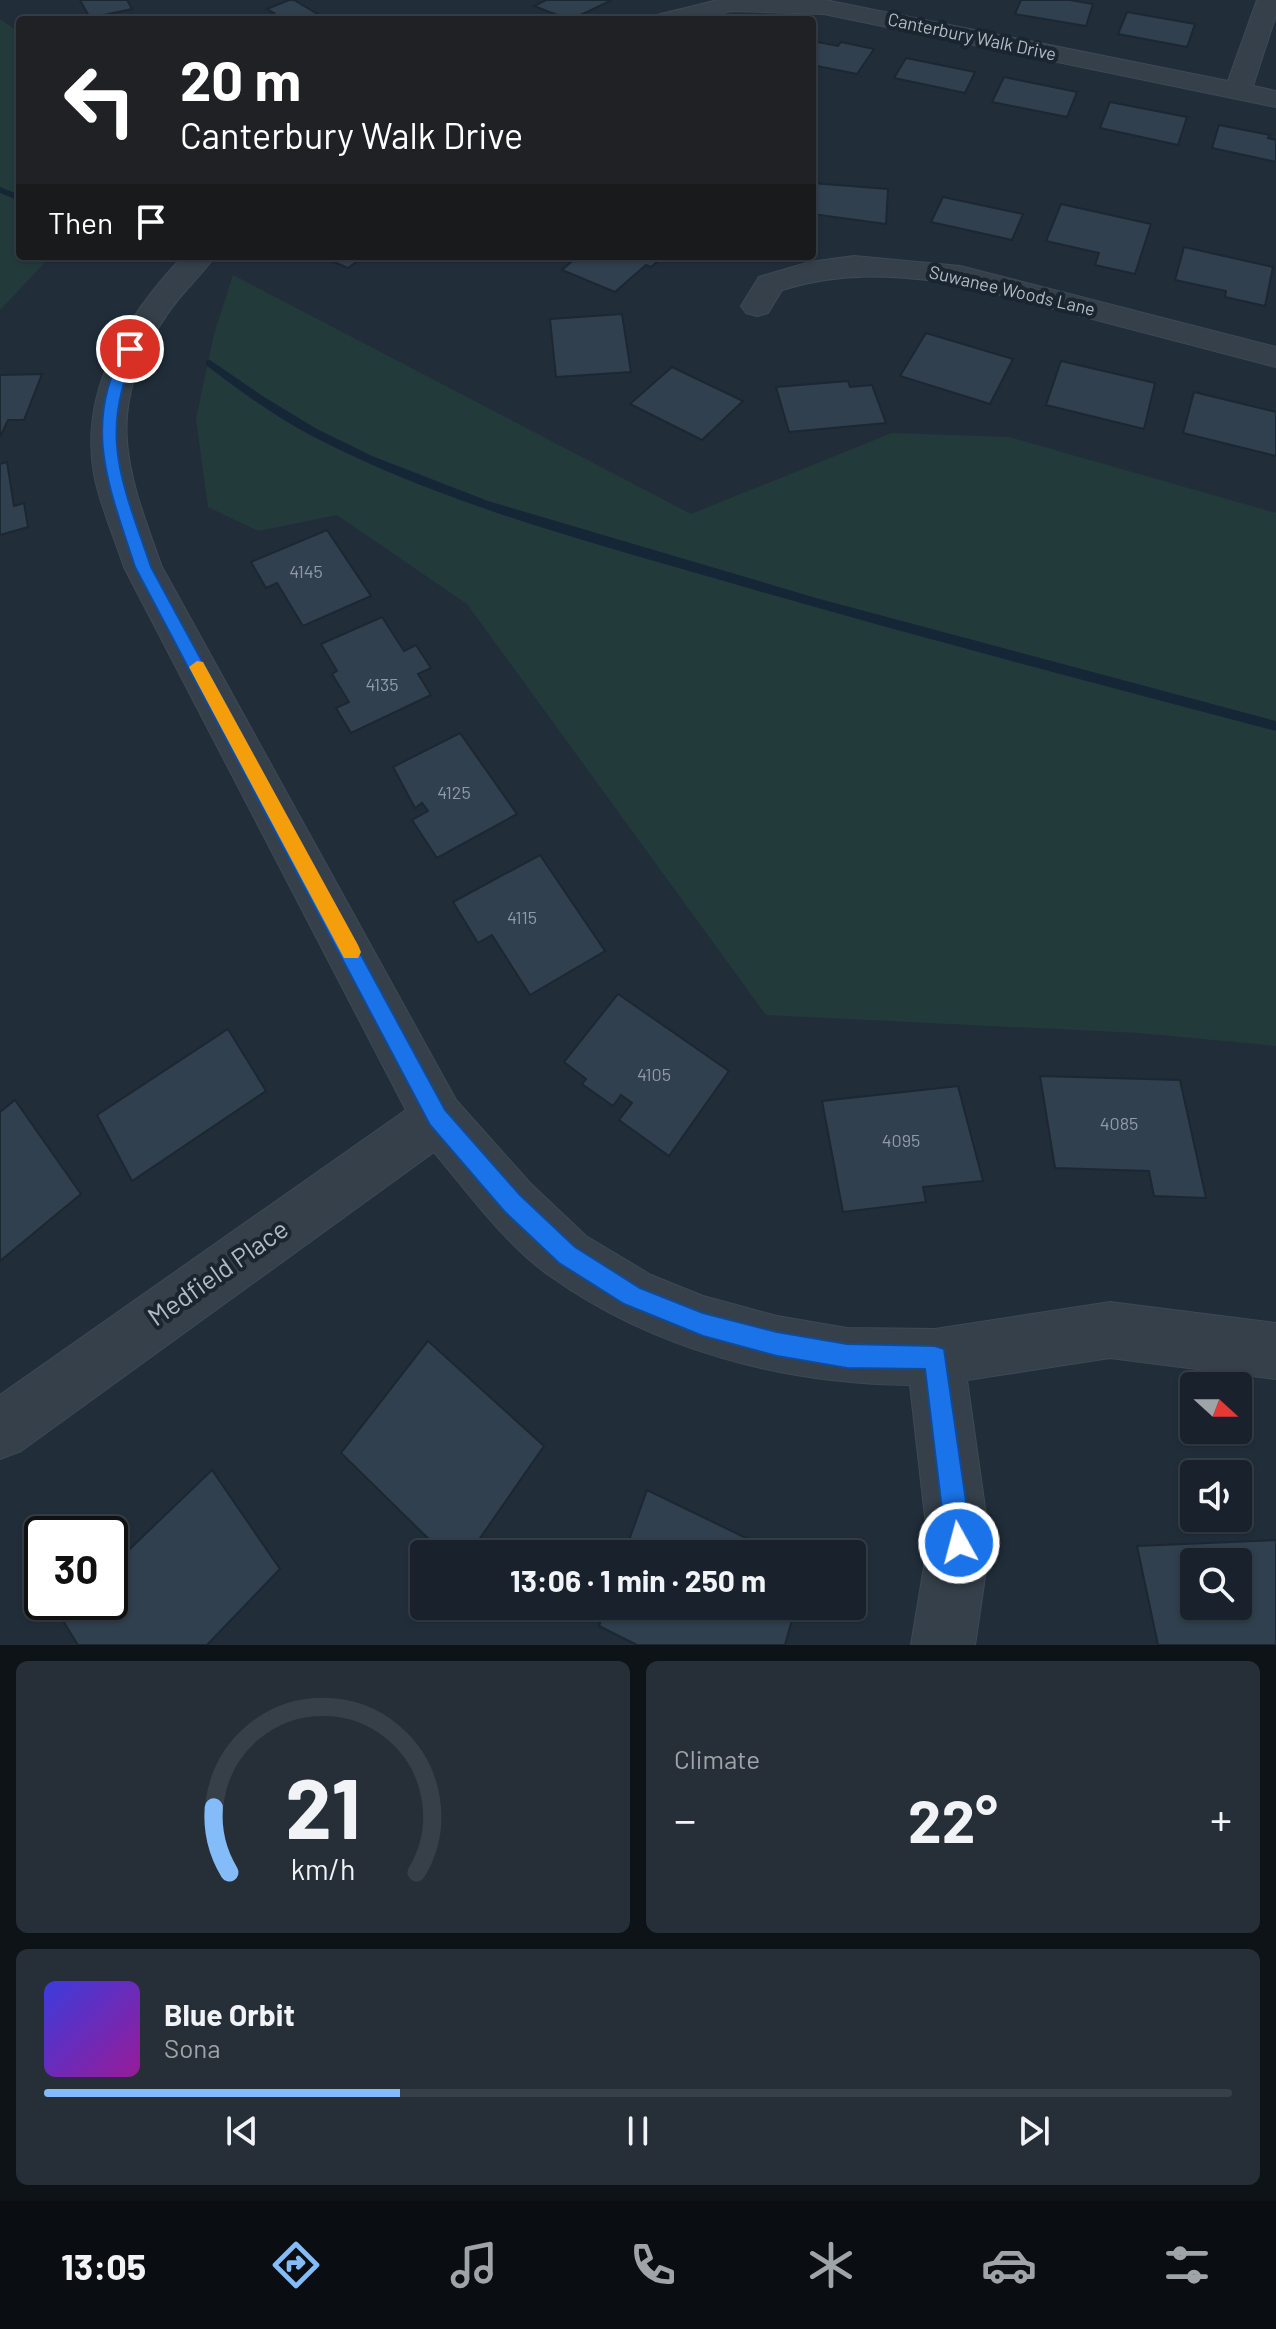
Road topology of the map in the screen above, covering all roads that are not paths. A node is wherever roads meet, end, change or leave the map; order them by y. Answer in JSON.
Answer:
{"nodes":[{"id":1,"x":1269,"y":0,"type":"edge"},
{"id":2,"x":682,"y":16,"type":"edge"},
{"id":3,"x":1238,"y":91,"type":"junction"},
{"id":4,"x":1276,"y":99,"type":"edge"},
{"id":5,"x":196,"y":260,"type":"edge"},
{"id":6,"x":757,"y":306,"type":"dead end"},
{"id":7,"x":1276,"y":357,"type":"edge"},
{"id":8,"x":438,"y":1118,"type":"junction"},
{"id":9,"x":1276,"y":1351,"type":"edge"},
{"id":10,"x":935,"y":1357,"type":"junction"},
{"id":11,"x":0,"y":1430,"type":"edge"},
{"id":12,"x":943,"y":1645,"type":"edge"}],
"edges":[{"from":1,"to":3,"type":"street"},
{"from":2,"to":3,"type":"street","name":"Canterbury Walk Drive"},
{"from":3,"to":4,"type":"street","name":"Canterbury Walk Drive"},
{"from":5,"to":8,"type":"street"},
{"from":6,"to":7,"type":"street","name":"Suwanee Woods Lane"},
{"from":8,"to":10,"type":"street"},
{"from":8,"to":11,"type":"street","name":"Medfield Place"},
{"from":9,"to":10,"type":"street"},
{"from":10,"to":12,"type":"street"}]}
